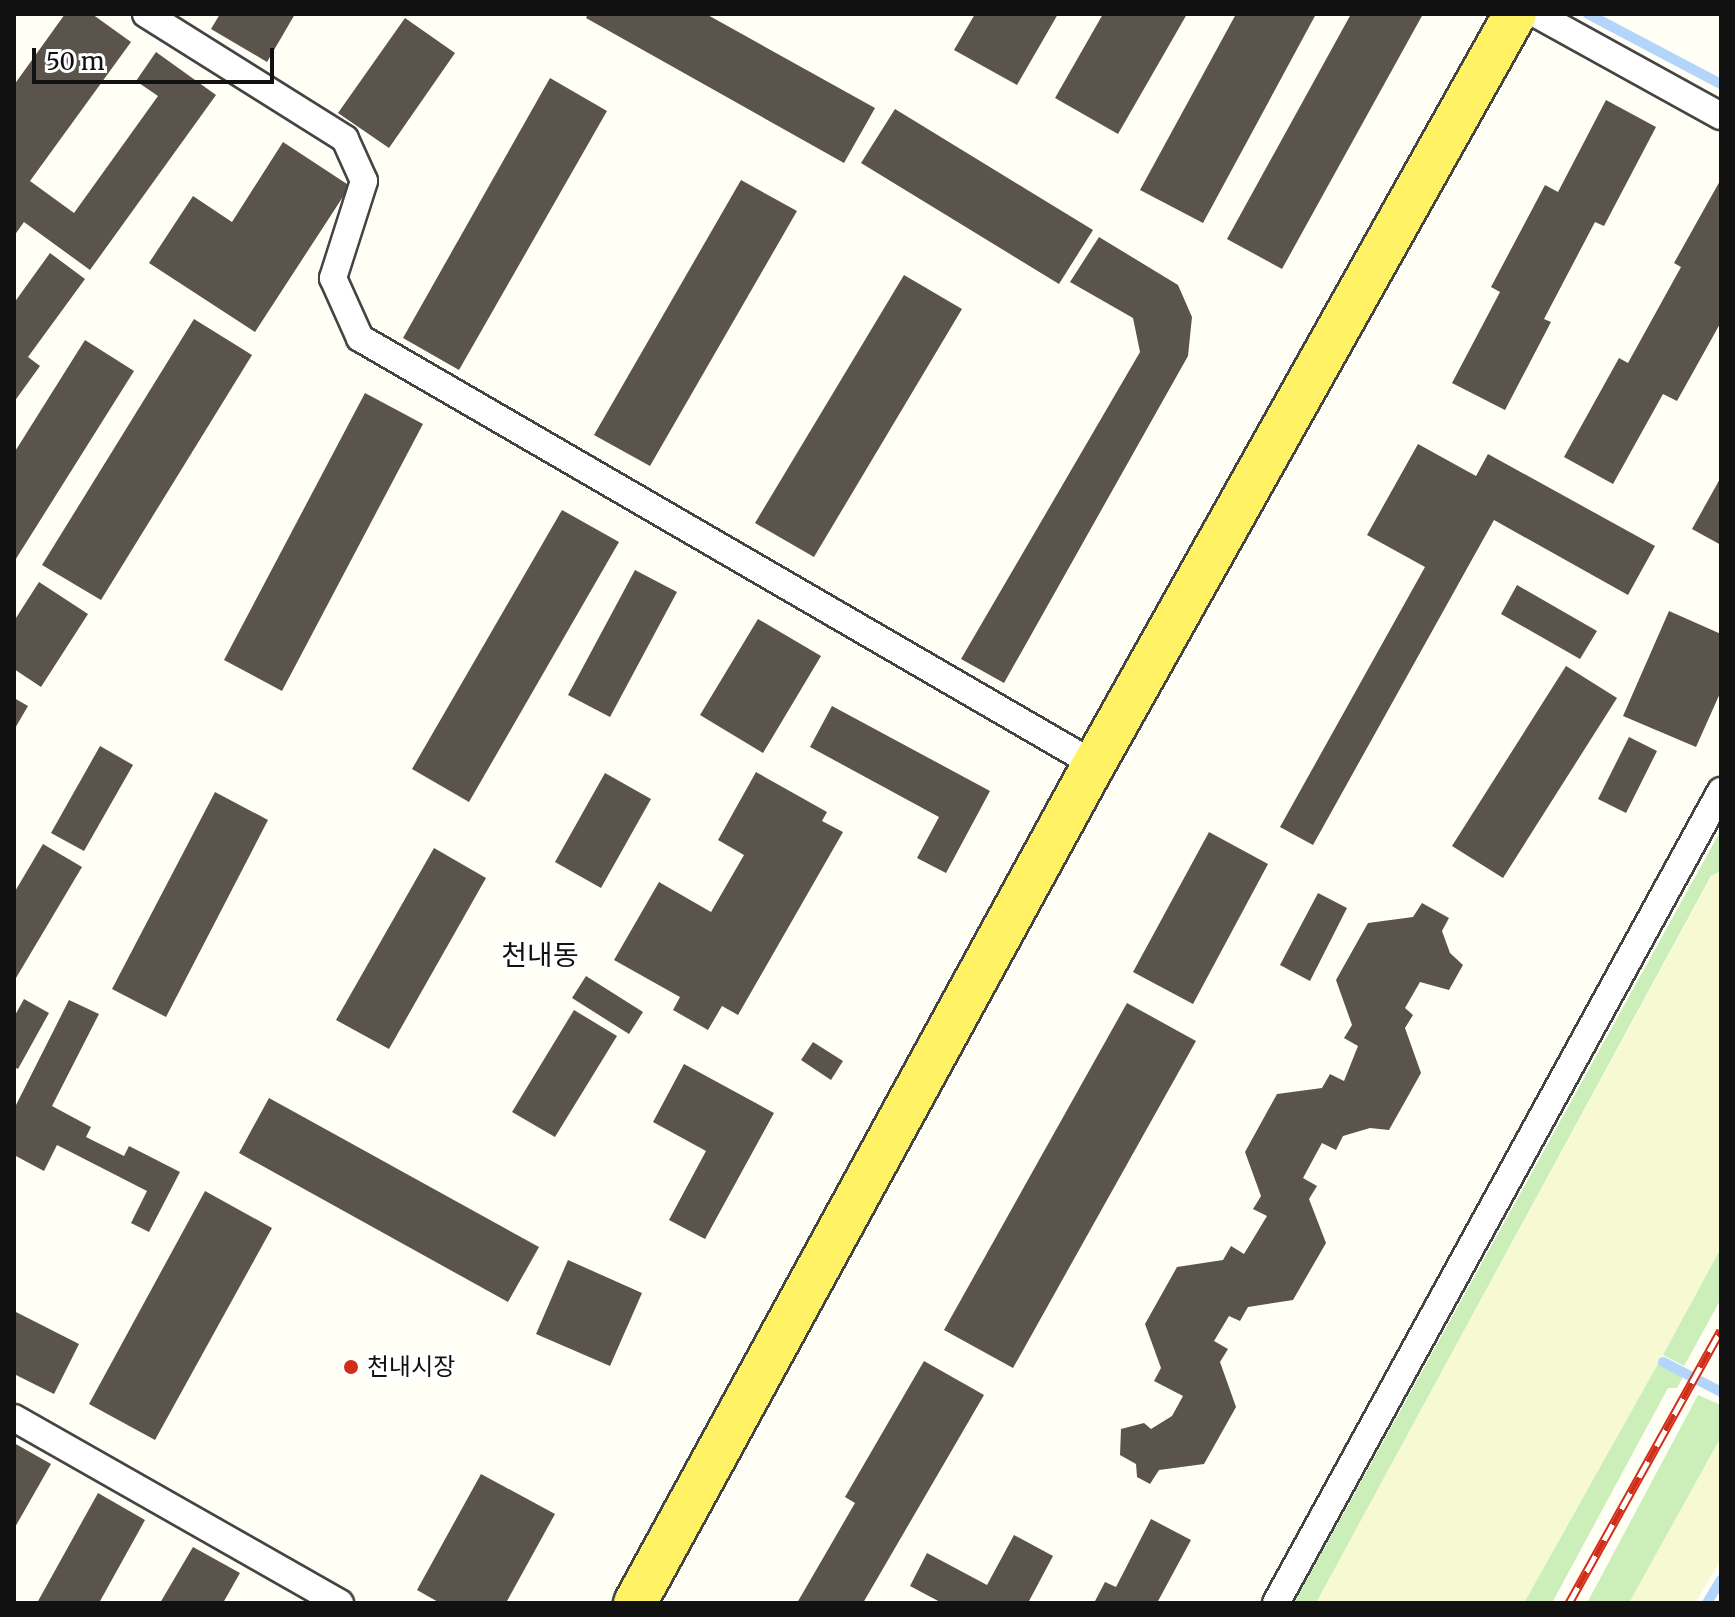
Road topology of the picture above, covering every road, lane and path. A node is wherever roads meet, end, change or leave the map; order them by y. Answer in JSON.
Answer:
{"nodes":[{"id":1,"x":146,"y":14,"type":"edge"},
{"id":2,"x":1515,"y":14,"type":"edge"},
{"id":3,"x":1536,"y":14,"type":"edge"},
{"id":4,"x":1721,"y":116,"type":"edge"},
{"id":5,"x":1094,"y":764,"type":"junction"},
{"id":6,"x":1721,"y":791,"type":"edge"},
{"id":7,"x":14,"y":1418,"type":"edge"},
{"id":8,"x":340,"y":1603,"type":"edge"},
{"id":9,"x":635,"y":1603,"type":"edge"},
{"id":10,"x":1276,"y":1603,"type":"edge"}],
"edges":[{"from":1,"to":5,"type":"street"},
{"from":2,"to":5,"type":"main road"},
{"from":3,"to":4,"type":"street"},
{"from":5,"to":9,"type":"main road"},
{"from":6,"to":10,"type":"street"},
{"from":7,"to":8,"type":"street"}]}
